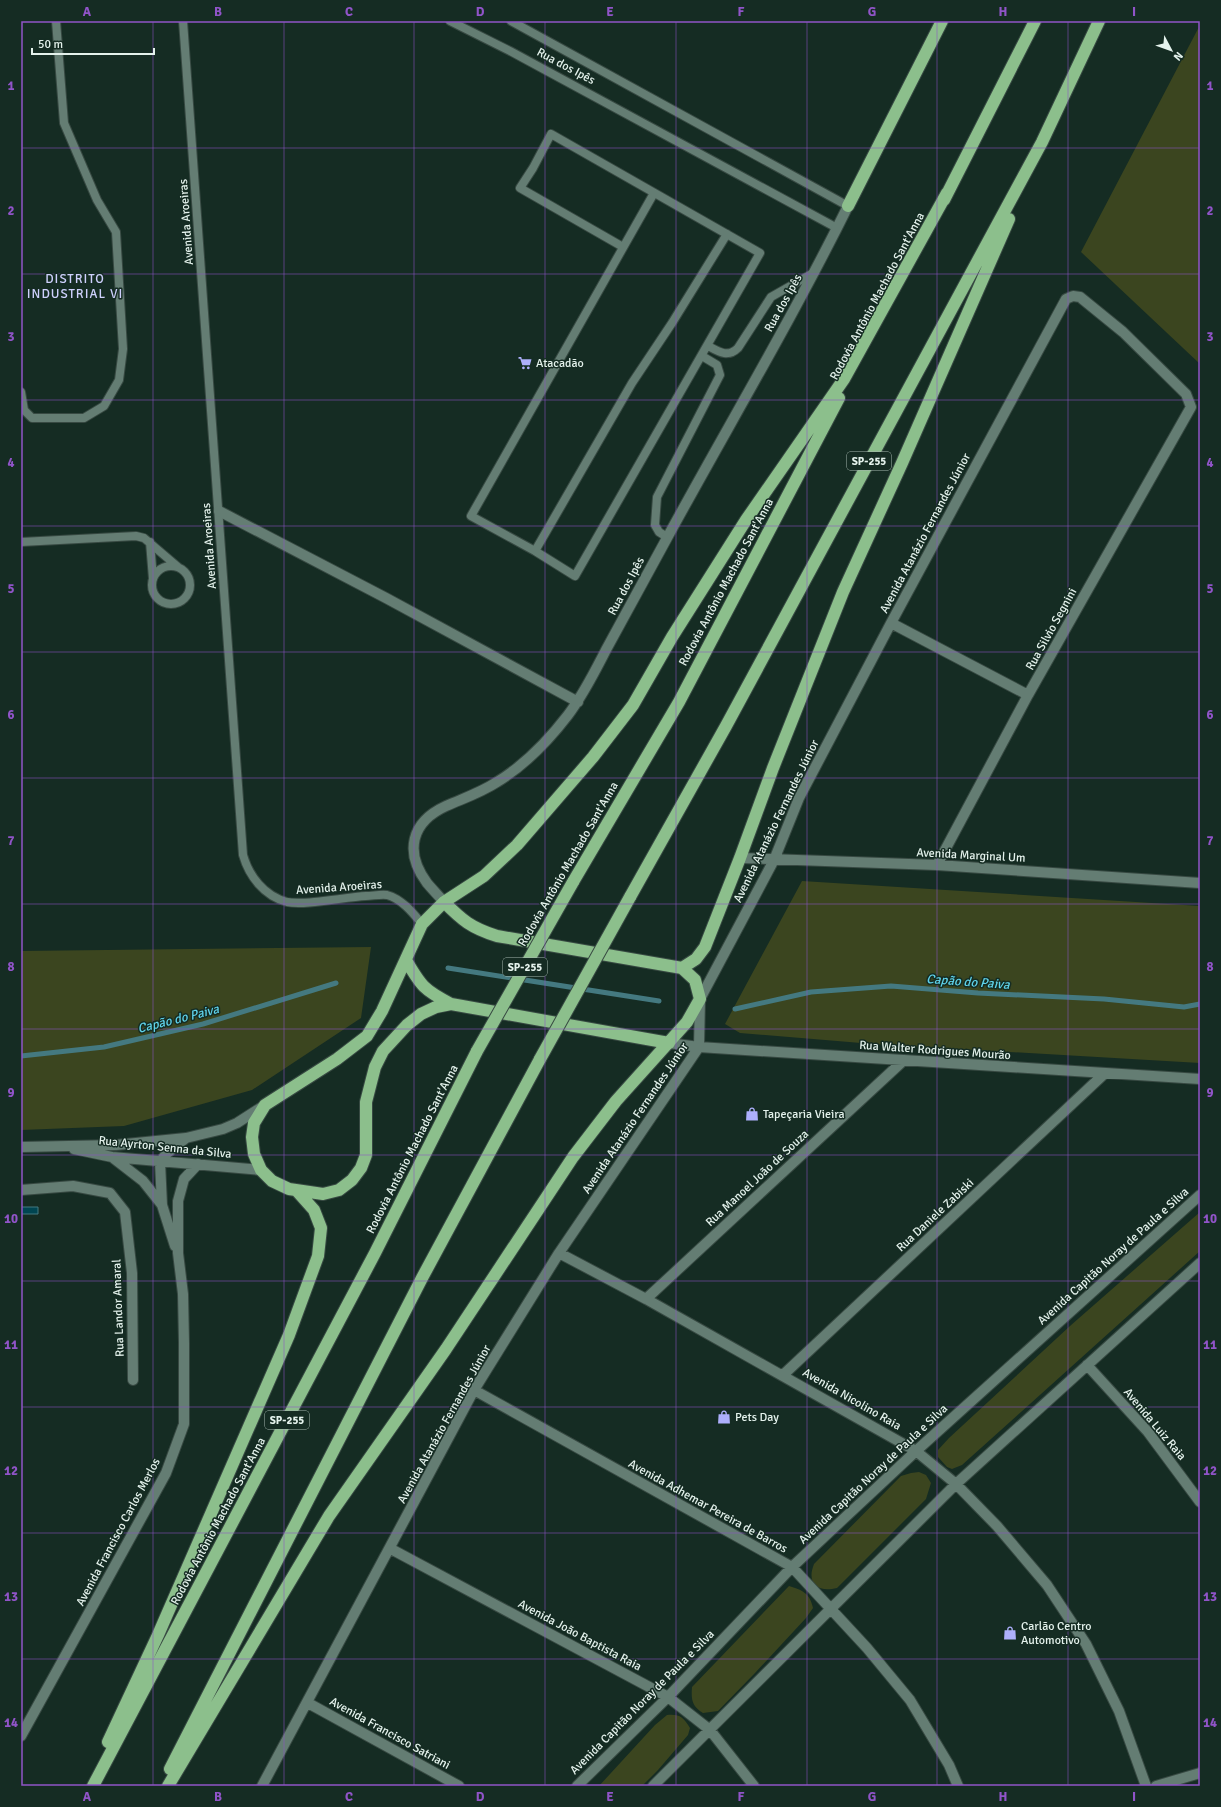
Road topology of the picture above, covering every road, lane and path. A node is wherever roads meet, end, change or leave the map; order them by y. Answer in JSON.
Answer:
{"nodes":[{"id":1,"x":56,"y":21,"type":"edge"},
{"id":2,"x":183,"y":21,"type":"edge"},
{"id":3,"x":450,"y":21,"type":"edge"},
{"id":4,"x":511,"y":21,"type":"edge"},
{"id":5,"x":942,"y":21,"type":"edge"},
{"id":6,"x":1035,"y":21,"type":"edge"},
{"id":7,"x":1099,"y":21,"type":"edge"},
{"id":8,"x":1042,"y":142,"type":"junction"},
{"id":9,"x":654,"y":192,"type":"junction"},
{"id":10,"x":947,"y":193,"type":"junction"},
{"id":11,"x":848,"y":206,"type":"junction"},
{"id":12,"x":837,"y":228,"type":"junction"},
{"id":13,"x":727,"y":234,"type":"junction"},
{"id":14,"x":623,"y":246,"type":"junction"},
{"id":15,"x":816,"y":271,"type":"junction"},
{"id":16,"x":708,"y":346,"type":"junction"},
{"id":17,"x":702,"y":356,"type":"junction"},
{"id":18,"x":21,"y":392,"type":"edge"},
{"id":19,"x":1191,"y":407,"type":"joint"},
{"id":20,"x":219,"y":512,"type":"junction"},
{"id":21,"x":667,"y":538,"type":"junction"},
{"id":22,"x":21,"y":542,"type":"edge"},
{"id":23,"x":150,"y":542,"type":"junction"},
{"id":24,"x":535,"y":551,"type":"junction"},
{"id":25,"x":178,"y":567,"type":"junction"},
{"id":26,"x":152,"y":580,"type":"junction"},
{"id":27,"x":891,"y":622,"type":"junction"},
{"id":28,"x":1028,"y":695,"type":"junction"},
{"id":29,"x":578,"y":702,"type":"junction"},
{"id":30,"x":740,"y":858,"type":"junction"},
{"id":31,"x":774,"y":860,"type":"junction"},
{"id":32,"x":937,"y":865,"type":"junction"},
{"id":33,"x":1200,"y":883,"type":"edge"},
{"id":34,"x":444,"y":902,"type":"junction"},
{"id":35,"x":422,"y":924,"type":"junction"},
{"id":36,"x":406,"y":960,"type":"junction"},
{"id":37,"x":682,"y":968,"type":"junction"},
{"id":38,"x":700,"y":999,"type":"junction"},
{"id":39,"x":451,"y":1004,"type":"junction"},
{"id":40,"x":669,"y":1043,"type":"junction"},
{"id":41,"x":698,"y":1047,"type":"junction"},
{"id":42,"x":904,"y":1060,"type":"junction"},
{"id":43,"x":1104,"y":1074,"type":"junction"},
{"id":44,"x":1200,"y":1079,"type":"edge"},
{"id":45,"x":265,"y":1105,"type":"junction"},
{"id":46,"x":186,"y":1138,"type":"junction"},
{"id":47,"x":21,"y":1147,"type":"edge"},
{"id":48,"x":66,"y":1147,"type":"junction"},
{"id":49,"x":112,"y":1157,"type":"junction"},
{"id":50,"x":160,"y":1162,"type":"junction"},
{"id":51,"x":198,"y":1164,"type":"junction"},
{"id":52,"x":261,"y":1170,"type":"junction"},
{"id":53,"x":21,"y":1190,"type":"edge"},
{"id":54,"x":297,"y":1191,"type":"junction"},
{"id":55,"x":1200,"y":1195,"type":"edge"},
{"id":56,"x":162,"y":1205,"type":"junction"},
{"id":57,"x":178,"y":1253,"type":"junction"},
{"id":58,"x":559,"y":1253,"type":"junction"},
{"id":59,"x":1200,"y":1263,"type":"edge"},
{"id":60,"x":646,"y":1299,"type":"junction"},
{"id":61,"x":1087,"y":1365,"type":"junction"},
{"id":62,"x":783,"y":1375,"type":"junction"},
{"id":63,"x":133,"y":1380,"type":"dead end"},
{"id":64,"x":474,"y":1390,"type":"junction"},
{"id":65,"x":916,"y":1451,"type":"junction"},
{"id":66,"x":956,"y":1484,"type":"junction"},
{"id":67,"x":1200,"y":1502,"type":"edge"},
{"id":68,"x":391,"y":1549,"type":"junction"},
{"id":69,"x":792,"y":1567,"type":"junction"},
{"id":70,"x":831,"y":1607,"type":"junction"},
{"id":71,"x":668,"y":1697,"type":"junction"},
{"id":72,"x":308,"y":1703,"type":"junction"},
{"id":73,"x":710,"y":1730,"type":"junction"},
{"id":74,"x":21,"y":1736,"type":"edge"},
{"id":75,"x":1200,"y":1773,"type":"edge"},
{"id":76,"x":87,"y":1786,"type":"edge"},
{"id":77,"x":93,"y":1786,"type":"edge"},
{"id":78,"x":161,"y":1786,"type":"edge"},
{"id":79,"x":168,"y":1786,"type":"edge"},
{"id":80,"x":262,"y":1786,"type":"edge"},
{"id":81,"x":459,"y":1786,"type":"edge"},
{"id":82,"x":577,"y":1786,"type":"edge"},
{"id":83,"x":653,"y":1786,"type":"edge"},
{"id":84,"x":754,"y":1786,"type":"edge"},
{"id":85,"x":958,"y":1786,"type":"edge"},
{"id":86,"x":1146,"y":1786,"type":"edge"},
{"id":87,"x":1156,"y":1786,"type":"edge"}],
"edges":[{"from":1,"to":18,"type":"lane"},
{"from":2,"to":20,"type":"lane","name":"Avenida Aroeiras"},
{"from":3,"to":12,"type":"lane","name":"Rua dos Ipês"},
{"from":4,"to":11,"type":"lane","name":"Rua dos Ipês"},
{"from":5,"to":11,"type":"highway"},
{"from":6,"to":10,"type":"highway","name":"Rodovia Antônio Machado Sant'Anna","number":"SP-255"},
{"from":7,"to":8,"type":"highway","number":"SP-255"},
{"from":8,"to":30,"type":"highway"},
{"from":8,"to":78,"type":"highway","number":"SP-255","bridge":true},
{"from":9,"to":13,"type":"lane"},
{"from":9,"to":14,"type":"lane"},
{"from":9,"to":14,"type":"lane"},
{"from":10,"to":34,"type":"highway"},
{"from":10,"to":77,"type":"highway","name":"Rodovia Antônio Machado Sant'Anna","number":"SP-255","bridge":true},
{"from":11,"to":12,"type":"street","name":"Rua dos Ipês"},
{"from":12,"to":15,"type":"street","name":"Rua dos Ipês"},
{"from":13,"to":16,"type":"lane"},
{"from":13,"to":24,"type":"lane"},
{"from":14,"to":24,"type":"lane"},
{"from":15,"to":16,"type":"lane"},
{"from":15,"to":21,"type":"street","name":"Rua dos Ipês"},
{"from":16,"to":17,"type":"lane"},
{"from":17,"to":21,"type":"lane"},
{"from":17,"to":24,"type":"lane"},
{"from":19,"to":27,"type":"street","name":"Avenida Atanázio Fernandes Júnior"},
{"from":19,"to":28,"type":"street","name":"Rua Silvio Segnini"},
{"from":20,"to":29,"type":"street"},
{"from":20,"to":35,"type":"lane","name":"Avenida Aroeiras"},
{"from":21,"to":29,"type":"street","name":"Rua dos Ipês"},
{"from":22,"to":23,"type":"lane"},
{"from":23,"to":25,"type":"lane"},
{"from":23,"to":26,"type":"lane"},
{"from":25,"to":26,"type":"lane"},
{"from":25,"to":26,"type":"lane"},
{"from":27,"to":28,"type":"street"},
{"from":27,"to":31,"type":"street","name":"Avenida Atanázio Fernandes Júnior"},
{"from":28,"to":32,"type":"street","name":"Rua Silvio Segnini"},
{"from":29,"to":34,"type":"street","name":"Rua dos Ipês"},
{"from":30,"to":31,"type":"street","name":"Avenida Marginal Um"},
{"from":30,"to":37,"type":"highway"},
{"from":31,"to":32,"type":"street","name":"Avenida Marginal Um"},
{"from":31,"to":38,"type":"street","name":"Avenida Atanázio Fernandes Júnior"},
{"from":32,"to":33,"type":"street","name":"Avenida Marginal Um"},
{"from":34,"to":35,"type":"highway"},
{"from":34,"to":37,"type":"highway"},
{"from":35,"to":36,"type":"highway"},
{"from":36,"to":39,"type":"highway"},
{"from":36,"to":45,"type":"highway"},
{"from":37,"to":38,"type":"highway"},
{"from":38,"to":40,"type":"highway"},
{"from":38,"to":41,"type":"street","name":"Avenida Atanázio Fernandes Júnior"},
{"from":39,"to":40,"type":"highway"},
{"from":39,"to":54,"type":"highway"},
{"from":40,"to":41,"type":"street","name":"Rua Walter Rodrigues Mourão"},
{"from":40,"to":79,"type":"highway"},
{"from":41,"to":42,"type":"street","name":"Rua Walter Rodrigues Mourão"},
{"from":41,"to":58,"type":"street","name":"Avenida Atanázio Fernandes Júnior"},
{"from":42,"to":43,"type":"street","name":"Rua Walter Rodrigues Mourão"},
{"from":42,"to":60,"type":"street","name":"Rua Manoel João de Souza"},
{"from":43,"to":44,"type":"street","name":"Rua Walter Rodrigues Mourão"},
{"from":43,"to":62,"type":"street","name":"Rua Daniele Zabiski"},
{"from":45,"to":46,"type":"street","name":"Rua Ayrton Senna da Silva"},
{"from":45,"to":52,"type":"highway"},
{"from":46,"to":48,"type":"street","name":"Rua Ayrton Senna da Silva"},
{"from":46,"to":50,"type":"street"},
{"from":47,"to":48,"type":"street","name":"Rua Ayrton Senna da Silva"},
{"from":48,"to":49,"type":"street","name":"Rua Ayrton Senna da Silva"},
{"from":49,"to":50,"type":"street","name":"Rua Ayrton Senna da Silva"},
{"from":49,"to":56,"type":"street"},
{"from":50,"to":51,"type":"street","name":"Rua Ayrton Senna da Silva"},
{"from":50,"to":56,"type":"street"},
{"from":51,"to":52,"type":"street","name":"Rua Ayrton Senna da Silva"},
{"from":51,"to":57,"type":"street"},
{"from":52,"to":54,"type":"highway"},
{"from":53,"to":63,"type":"street","name":"Rua Landor Amaral"},
{"from":54,"to":76,"type":"highway"},
{"from":55,"to":65,"type":"street","name":"Avenida Capitão Noray de Paula e Silva"},
{"from":56,"to":57,"type":"street"},
{"from":57,"to":74,"type":"street","name":"Avenida Francisco Carlos Merlos"},
{"from":58,"to":60,"type":"street","name":"Avenida Nicolino Raia"},
{"from":58,"to":64,"type":"street","name":"Avenida Atanázio Fernandes Júnior"},
{"from":59,"to":61,"type":"street"},
{"from":60,"to":62,"type":"street","name":"Avenida Nicolino Raia"},
{"from":61,"to":66,"type":"street"},
{"from":61,"to":67,"type":"street","name":"Avenida Luiz Raia"},
{"from":62,"to":65,"type":"street","name":"Avenida Nicolino Raia"},
{"from":64,"to":68,"type":"street","name":"Avenida Atanázio Fernandes Júnior"},
{"from":64,"to":69,"type":"street","name":"Avenida Adhemar Pereira de Barros"},
{"from":65,"to":66,"type":"street","name":"Avenida Nicolino Raia"},
{"from":65,"to":69,"type":"street","name":"Avenida Capitão Noray de Paula e Silva"},
{"from":66,"to":70,"type":"street"},
{"from":66,"to":86,"type":"street","name":"Avenida Nicolino Raia"},
{"from":68,"to":71,"type":"street","name":"Avenida João Baptista Raia"},
{"from":68,"to":72,"type":"street","name":"Avenida Atanázio Fernandes Júnior"},
{"from":69,"to":70,"type":"street","name":"Avenida Adhemar Pereira de Barros"},
{"from":69,"to":71,"type":"street","name":"Avenida Capitão Noray de Paula e Silva"},
{"from":70,"to":73,"type":"street"},
{"from":70,"to":85,"type":"street","name":"Avenida Adhemar Pereira de Barros"},
{"from":71,"to":73,"type":"street","name":"Avenida João Baptista Raia"},
{"from":71,"to":82,"type":"street","name":"Avenida Capitão Noray de Paula e Silva"},
{"from":72,"to":80,"type":"street","name":"Avenida Atanázio Fernandes Júnior"},
{"from":72,"to":81,"type":"street","name":"Avenida Francisco Satriani"},
{"from":73,"to":83,"type":"street"},
{"from":73,"to":84,"type":"street","name":"Avenida João Baptista Raia"},
{"from":75,"to":87,"type":"street"}]}
